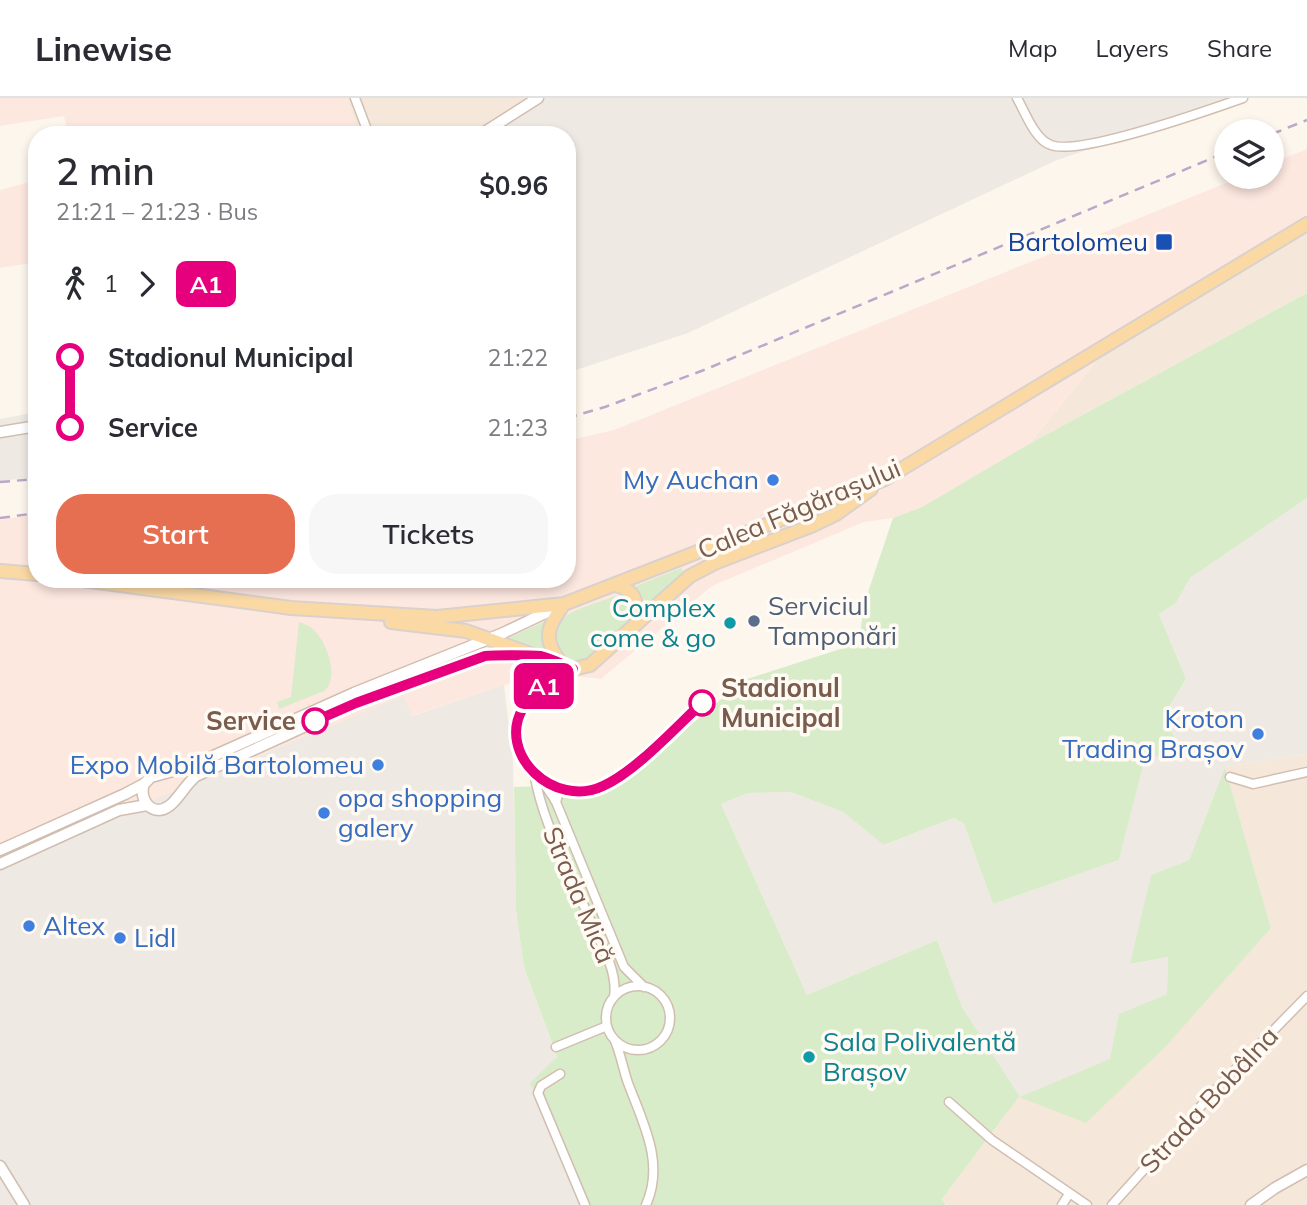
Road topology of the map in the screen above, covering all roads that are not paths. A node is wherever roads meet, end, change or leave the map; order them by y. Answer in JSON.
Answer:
{"nodes":[{"id":1,"x":355,"y":98,"type":"edge"},
{"id":2,"x":538,"y":98,"type":"edge"},
{"id":3,"x":1017,"y":98,"type":"edge"},
{"id":4,"x":1243,"y":98,"type":"edge"},
{"id":5,"x":366,"y":126,"type":"edge"},
{"id":6,"x":494,"y":126,"type":"edge"},
{"id":7,"x":1307,"y":223,"type":"edge"},
{"id":8,"x":28,"y":427,"type":"edge"},
{"id":9,"x":0,"y":432,"type":"edge"},
{"id":10,"x":885,"y":479,"type":"junction"},
{"id":11,"x":0,"y":571,"type":"edge"},
{"id":12,"x":28,"y":573,"type":"edge"},
{"id":13,"x":615,"y":585,"type":"junction"},
{"id":14,"x":146,"y":588,"type":"edge"},
{"id":15,"x":564,"y":604,"type":"junction"},
{"id":16,"x":318,"y":610,"type":"junction"},
{"id":17,"x":638,"y":620,"type":"junction"},
{"id":18,"x":491,"y":638,"type":"junction"},
{"id":19,"x":538,"y":654,"type":"junction"},
{"id":20,"x":568,"y":667,"type":"junction"},
{"id":21,"x":534,"y":772,"type":"junction"},
{"id":22,"x":1307,"y":772,"type":"edge"},
{"id":23,"x":161,"y":775,"type":"junction"},
{"id":24,"x":1230,"y":777,"type":"dead end"},
{"id":25,"x":144,"y":784,"type":"junction"},
{"id":26,"x":547,"y":785,"type":"junction"},
{"id":27,"x":176,"y":797,"type":"junction"},
{"id":28,"x":556,"y":802,"type":"junction"},
{"id":29,"x":147,"y":805,"type":"junction"},
{"id":30,"x":0,"y":850,"type":"edge"},
{"id":31,"x":0,"y":864,"type":"edge"},
{"id":32,"x":644,"y":987,"type":"junction"},
{"id":33,"x":1307,"y":996,"type":"edge"},
{"id":34,"x":614,"y":998,"type":"junction"},
{"id":35,"x":607,"y":1027,"type":"junction"},
{"id":36,"x":615,"y":1040,"type":"junction"},
{"id":37,"x":556,"y":1047,"type":"dead end"},
{"id":38,"x":627,"y":1049,"type":"junction"},
{"id":39,"x":622,"y":1065,"type":"junction"},
{"id":40,"x":560,"y":1074,"type":"dead end"},
{"id":41,"x":949,"y":1102,"type":"dead end"},
{"id":42,"x":0,"y":1166,"type":"edge"},
{"id":43,"x":1307,"y":1170,"type":"edge"},
{"id":44,"x":1069,"y":1194,"type":"junction"},
{"id":45,"x":24,"y":1205,"type":"edge"},
{"id":46,"x":585,"y":1205,"type":"edge"},
{"id":47,"x":646,"y":1205,"type":"edge"},
{"id":48,"x":1062,"y":1205,"type":"edge"},
{"id":49,"x":1087,"y":1205,"type":"edge"},
{"id":50,"x":1112,"y":1205,"type":"edge"},
{"id":51,"x":1251,"y":1205,"type":"edge"}],
"edges":[{"from":1,"to":5,"type":"street"},
{"from":2,"to":6,"type":"street"},
{"from":3,"to":4,"type":"street"},
{"from":7,"to":10,"type":"main road","name":"Calea Făgărașului"},
{"from":8,"to":9,"type":"street"},
{"from":10,"to":13,"type":"main road","name":"Calea Făgărașului"},
{"from":10,"to":17,"type":"main road"},
{"from":11,"to":12,"type":"main road"},
{"from":13,"to":15,"type":"main road","name":"Calea Făgărașului"},
{"from":13,"to":17,"type":"main road"},
{"from":14,"to":16,"type":"main road","name":"Calea Făgărașului"},
{"from":15,"to":16,"type":"main road","name":"Calea Făgărașului"},
{"from":15,"to":18,"type":"street"},
{"from":15,"to":20,"type":"main road"},
{"from":16,"to":18,"type":"main road","name":"Calea Făgărașului"},
{"from":17,"to":20,"type":"main road"},
{"from":18,"to":19,"type":"main road","name":"Calea Făgărașului"},
{"from":18,"to":23,"type":"street"},
{"from":19,"to":20,"type":"main road","name":"Calea Făgărașului"},
{"from":19,"to":27,"type":"street"},
{"from":20,"to":21,"type":"street"},
{"from":21,"to":26,"type":"street","name":"Strada Mică"},
{"from":21,"to":34,"type":"street","name":"Strada Mică"},
{"from":22,"to":24,"type":"street"},
{"from":23,"to":25,"type":"street"},
{"from":23,"to":27,"type":"street"},
{"from":25,"to":29,"type":"street"},
{"from":25,"to":30,"type":"street"},
{"from":26,"to":28,"type":"street","name":"Strada Mică"},
{"from":26,"to":28,"type":"street","name":"Strada Mică"},
{"from":27,"to":29,"type":"street"},
{"from":28,"to":32,"type":"street","name":"Strada Mică"},
{"from":29,"to":31,"type":"street"},
{"from":32,"to":34,"type":"street","name":"Strada Mică"},
{"from":32,"to":38,"type":"street","name":"Strada Mică"},
{"from":33,"to":50,"type":"street","name":"Strada Bobâlna"},
{"from":34,"to":35,"type":"street","name":"Strada Mică"},
{"from":35,"to":36,"type":"street"},
{"from":35,"to":37,"type":"street"},
{"from":36,"to":38,"type":"street"},
{"from":36,"to":39,"type":"street"},
{"from":38,"to":39,"type":"street"},
{"from":39,"to":47,"type":"street"},
{"from":40,"to":46,"type":"street"},
{"from":41,"to":44,"type":"street"},
{"from":42,"to":45,"type":"street"},
{"from":43,"to":51,"type":"street"},
{"from":44,"to":48,"type":"street"},
{"from":44,"to":49,"type":"street"}]}
